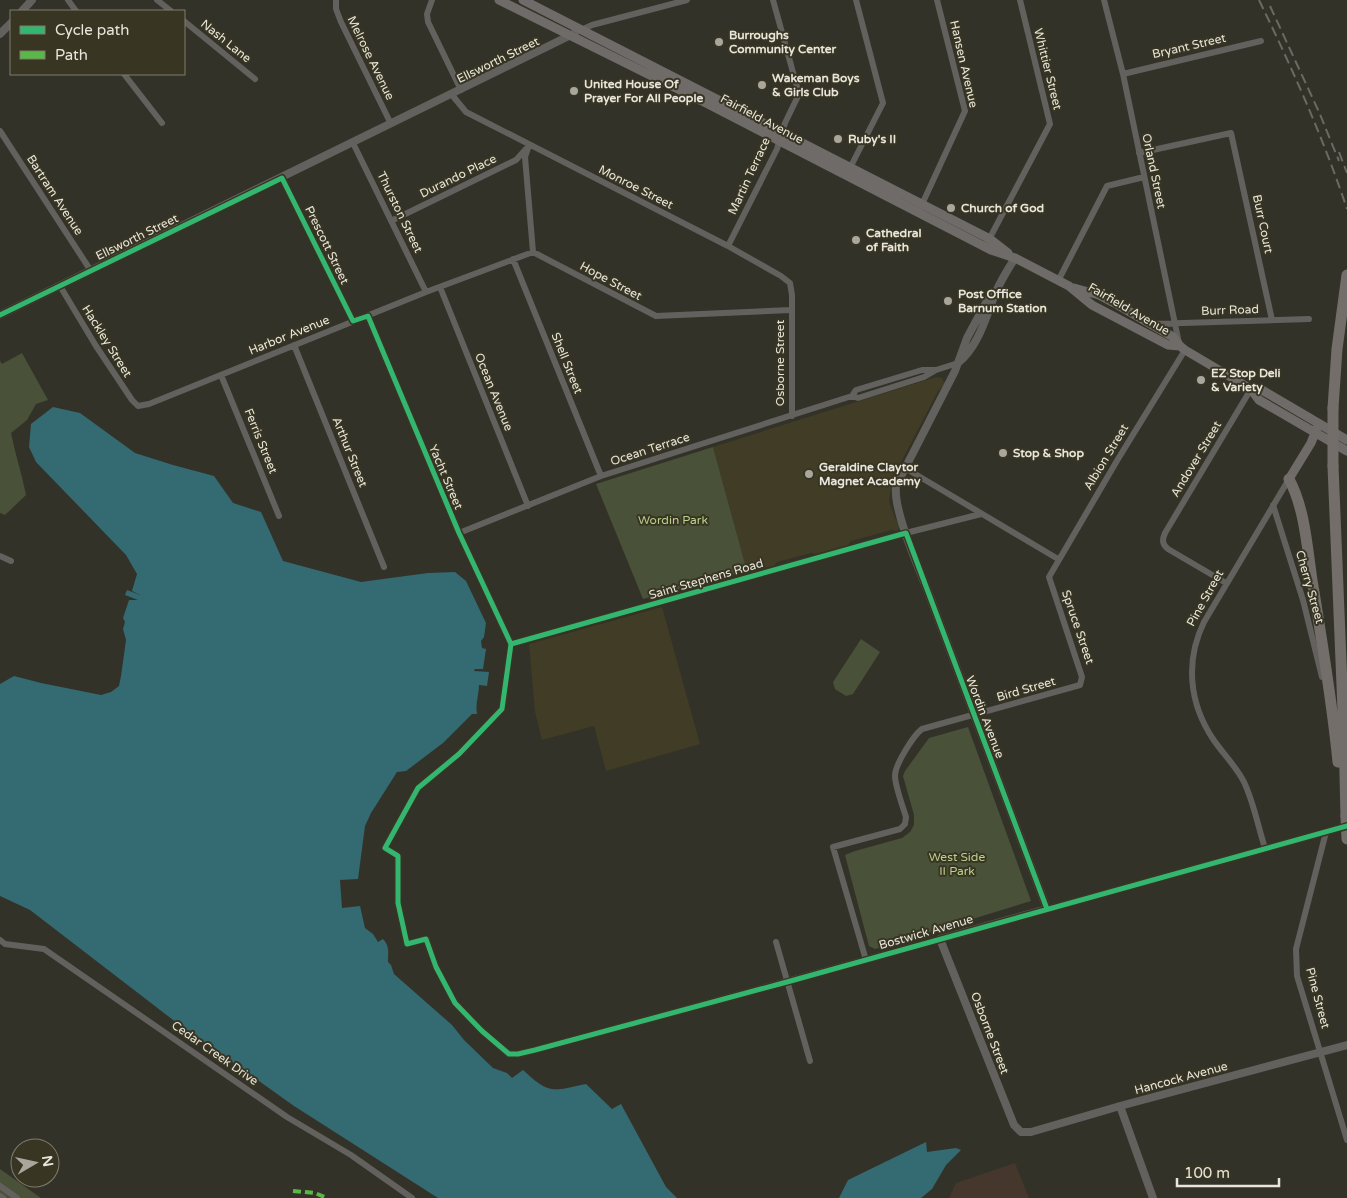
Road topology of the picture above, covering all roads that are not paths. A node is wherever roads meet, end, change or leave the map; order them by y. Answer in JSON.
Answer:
{"nodes":[{"id":1,"x":32,"y":0,"type":"edge"},
{"id":2,"x":157,"y":0,"type":"edge"},
{"id":3,"x":336,"y":0,"type":"edge"},
{"id":4,"x":432,"y":0,"type":"edge"},
{"id":5,"x":498,"y":0,"type":"edge"},
{"id":6,"x":523,"y":0,"type":"edge"},
{"id":7,"x":688,"y":0,"type":"edge"},
{"id":8,"x":773,"y":0,"type":"edge"},
{"id":9,"x":856,"y":0,"type":"edge"},
{"id":10,"x":937,"y":0,"type":"edge"},
{"id":11,"x":1020,"y":0,"type":"edge"},
{"id":12,"x":1104,"y":0,"type":"edge"},
{"id":13,"x":23,"y":10,"type":"edge"},
{"id":14,"x":170,"y":10,"type":"edge"},
{"id":15,"x":185,"y":22,"type":"edge"},
{"id":16,"x":10,"y":24,"type":"edge"},
{"id":17,"x":581,"y":30,"type":"junction"},
{"id":18,"x":0,"y":34,"type":"edge"},
{"id":19,"x":572,"y":35,"type":"junction"},
{"id":20,"x":1261,"y":41,"type":"dead end"},
{"id":21,"x":606,"y":48,"type":"junction"},
{"id":22,"x":634,"y":62,"type":"junction"},
{"id":23,"x":1123,"y":74,"type":"junction"},
{"id":24,"x":125,"y":75,"type":"edge"},
{"id":25,"x":255,"y":79,"type":"dead end"},
{"id":26,"x":461,"y":90,"type":"junction"},
{"id":27,"x":452,"y":95,"type":"junction"},
{"id":28,"x":162,"y":123,"type":"dead end"},
{"id":29,"x":391,"y":124,"type":"junction"},
{"id":30,"x":0,"y":131,"type":"edge"},
{"id":31,"x":781,"y":132,"type":"junction"},
{"id":32,"x":779,"y":142,"type":"junction"},
{"id":33,"x":353,"y":143,"type":"junction"},
{"id":34,"x":529,"y":144,"type":"junction"},
{"id":35,"x":1139,"y":154,"type":"junction"},
{"id":36,"x":851,"y":167,"type":"junction"},
{"id":37,"x":846,"y":176,"type":"junction"},
{"id":38,"x":1144,"y":177,"type":"junction"},
{"id":39,"x":282,"y":178,"type":"junction"},
{"id":40,"x":921,"y":204,"type":"junction"},
{"id":41,"x":918,"y":213,"type":"junction"},
{"id":42,"x":392,"y":221,"type":"junction"},
{"id":43,"x":987,"y":243,"type":"junction"},
{"id":44,"x":728,"y":246,"type":"junction"},
{"id":45,"x":533,"y":252,"type":"junction"},
{"id":46,"x":1014,"y":258,"type":"junction"},
{"id":47,"x":513,"y":259,"type":"junction"},
{"id":48,"x":91,"y":271,"type":"junction"},
{"id":49,"x":1347,"y":275,"type":"edge"},
{"id":50,"x":1058,"y":281,"type":"junction"},
{"id":51,"x":60,"y":286,"type":"junction"},
{"id":52,"x":1069,"y":286,"type":"junction"},
{"id":53,"x":440,"y":287,"type":"junction"},
{"id":54,"x":426,"y":292,"type":"junction"},
{"id":55,"x":791,"y":310,"type":"junction"},
{"id":56,"x":0,"y":315,"type":"edge"},
{"id":57,"x":368,"y":316,"type":"junction"},
{"id":58,"x":1309,"y":319,"type":"dead end"},
{"id":59,"x":1272,"y":320,"type":"junction"},
{"id":60,"x":353,"y":321,"type":"junction"},
{"id":61,"x":1176,"y":323,"type":"junction"},
{"id":62,"x":1151,"y":324,"type":"junction"},
{"id":63,"x":294,"y":345,"type":"junction"},
{"id":64,"x":1182,"y":348,"type":"junction"},
{"id":65,"x":958,"y":363,"type":"junction"},
{"id":66,"x":221,"y":375,"type":"junction"},
{"id":67,"x":1251,"y":389,"type":"junction"},
{"id":68,"x":138,"y":406,"type":"joint"},
{"id":69,"x":792,"y":416,"type":"junction"},
{"id":70,"x":1317,"y":428,"type":"junction"},
{"id":71,"x":1347,"y":440,"type":"edge"},
{"id":72,"x":1347,"y":451,"type":"edge"},
{"id":73,"x":905,"y":468,"type":"junction"},
{"id":74,"x":601,"y":476,"type":"junction"},
{"id":75,"x":1289,"y":479,"type":"junction"},
{"id":76,"x":1274,"y":505,"type":"junction"},
{"id":77,"x":528,"y":506,"type":"junction"},
{"id":78,"x":981,"y":514,"type":"junction"},
{"id":79,"x":279,"y":516,"type":"dead end"},
{"id":80,"x":906,"y":533,"type":"junction"},
{"id":81,"x":458,"y":534,"type":"junction"},
{"id":82,"x":0,"y":556,"type":"edge"},
{"id":83,"x":1058,"y":559,"type":"junction"},
{"id":84,"x":11,"y":561,"type":"dead end"},
{"id":85,"x":384,"y":568,"type":"dead end"},
{"id":86,"x":1049,"y":577,"type":"joint"},
{"id":87,"x":1226,"y":584,"type":"junction"},
{"id":88,"x":511,"y":644,"type":"joint"},
{"id":89,"x":1322,"y":677,"type":"dead end"},
{"id":90,"x":1080,"y":685,"type":"joint"},
{"id":91,"x":973,"y":715,"type":"junction"},
{"id":92,"x":1346,"y":821,"type":"edge"},
{"id":93,"x":1326,"y":832,"type":"junction"},
{"id":94,"x":1347,"y":839,"type":"edge"},
{"id":95,"x":1347,"y":844,"type":"edge"},
{"id":96,"x":1265,"y":848,"type":"junction"},
{"id":97,"x":1046,"y":908,"type":"junction"},
{"id":98,"x":940,"y":939,"type":"junction"},
{"id":99,"x":0,"y":940,"type":"edge"},
{"id":100,"x":776,"y":942,"type":"dead end"},
{"id":101,"x":866,"y":960,"type":"junction"},
{"id":102,"x":787,"y":982,"type":"junction"},
{"id":103,"x":1347,"y":1045,"type":"edge"},
{"id":104,"x":1320,"y":1052,"type":"junction"},
{"id":105,"x":509,"y":1054,"type":"dead end"},
{"id":106,"x":810,"y":1061,"type":"dead end"},
{"id":107,"x":1120,"y":1106,"type":"junction"},
{"id":108,"x":1022,"y":1132,"type":"joint"},
{"id":109,"x":1347,"y":1140,"type":"edge"},
{"id":110,"x":0,"y":1186,"type":"edge"},
{"id":111,"x":18,"y":1198,"type":"edge"},
{"id":112,"x":412,"y":1198,"type":"edge"},
{"id":113,"x":1153,"y":1198,"type":"edge"}],
"edges":[{"from":1,"to":13,"type":"street"},
{"from":2,"to":14,"type":"street"},
{"from":3,"to":29,"type":"street","name":"Melrose Avenue"},
{"from":4,"to":26,"type":"street"},
{"from":5,"to":19,"type":"main road","name":"Fairfield Avenue"},
{"from":6,"to":17,"type":"main road","name":"Fairfield Avenue"},
{"from":7,"to":17,"type":"street","name":"Ellsworth Street"},
{"from":8,"to":31,"type":"street","name":"Martin Terrace"},
{"from":9,"to":36,"type":"street"},
{"from":10,"to":40,"type":"street","name":"Hansen Avenue"},
{"from":11,"to":43,"type":"street","name":"Whittier Street"},
{"from":12,"to":23,"type":"street","name":"Orland Street"},
{"from":15,"to":25,"type":"street","name":"Nash Lane"},
{"from":16,"to":18,"type":"street"},
{"from":17,"to":19,"type":"street","name":"Ellsworth Street"},
{"from":17,"to":21,"type":"main road","name":"Fairfield Avenue"},
{"from":19,"to":21,"type":"main road","name":"Fairfield Avenue"},
{"from":19,"to":26,"type":"street","name":"Ellsworth Street"},
{"from":20,"to":23,"type":"street","name":"Bryant Street"},
{"from":21,"to":22,"type":"main road","name":"Fairfield Avenue"},
{"from":22,"to":31,"type":"main road","name":"Fairfield Avenue"},
{"from":22,"to":32,"type":"main road","name":"Fairfield Avenue"},
{"from":23,"to":35,"type":"street","name":"Orland Street"},
{"from":24,"to":28,"type":"street"},
{"from":26,"to":27,"type":"street","name":"Ellsworth Street"},
{"from":27,"to":29,"type":"street","name":"Ellsworth Street"},
{"from":27,"to":34,"type":"street","name":"Monroe Street"},
{"from":29,"to":33,"type":"street","name":"Ellsworth Street"},
{"from":30,"to":48,"type":"street","name":"Bartram Avenue"},
{"from":31,"to":32,"type":"street","name":"Martin Terrace"},
{"from":31,"to":36,"type":"main road","name":"Fairfield Avenue"},
{"from":32,"to":37,"type":"main road","name":"Fairfield Avenue"},
{"from":32,"to":44,"type":"street","name":"Martin Terrace"},
{"from":33,"to":39,"type":"street","name":"Ellsworth Street"},
{"from":33,"to":42,"type":"street","name":"Thurston Street"},
{"from":34,"to":42,"type":"street","name":"Durando Place"},
{"from":34,"to":44,"type":"street","name":"Monroe Street"},
{"from":34,"to":45,"type":"street"},
{"from":35,"to":38,"type":"street","name":"Orland Street"},
{"from":35,"to":59,"type":"street","name":"Burr Court"},
{"from":36,"to":37,"type":"street"},
{"from":36,"to":40,"type":"main road","name":"Fairfield Avenue"},
{"from":37,"to":41,"type":"main road","name":"Fairfield Avenue"},
{"from":38,"to":50,"type":"street"},
{"from":38,"to":61,"type":"street","name":"Orland Street"},
{"from":39,"to":48,"type":"street","name":"Ellsworth Street"},
{"from":39,"to":60,"type":"street","name":"Prescott Street"},
{"from":40,"to":41,"type":"street","name":"Hansen Avenue"},
{"from":40,"to":43,"type":"main road","name":"Fairfield Avenue"},
{"from":41,"to":43,"type":"main road","name":"Fairfield Avenue"},
{"from":42,"to":54,"type":"street","name":"Thurston Street"},
{"from":43,"to":46,"type":"main road","name":"Fairfield Avenue"},
{"from":44,"to":55,"type":"street","name":"Monroe Street"},
{"from":45,"to":47,"type":"street","name":"Harbor Avenue"},
{"from":45,"to":55,"type":"street","name":"Hope Street"},
{"from":46,"to":50,"type":"main road","name":"Fairfield Avenue"},
{"from":46,"to":65,"type":"street","name":"Wordin Avenue"},
{"from":47,"to":53,"type":"street","name":"Harbor Avenue"},
{"from":47,"to":74,"type":"street","name":"Shell Street"},
{"from":48,"to":51,"type":"street","name":"Ellsworth Street"},
{"from":49,"to":92,"type":"highway","bridge":true},
{"from":50,"to":52,"type":"main road","name":"Fairfield Avenue"},
{"from":51,"to":56,"type":"street","name":"Ellsworth Street"},
{"from":51,"to":68,"type":"street","name":"Hackley Street"},
{"from":52,"to":62,"type":"main road","name":"Fairfield Avenue"},
{"from":52,"to":64,"type":"main road","name":"Fairfield Avenue"},
{"from":53,"to":54,"type":"street","name":"Harbor Avenue"},
{"from":53,"to":77,"type":"street","name":"Ocean Avenue"},
{"from":54,"to":57,"type":"street","name":"Harbor Avenue"},
{"from":55,"to":69,"type":"street","name":"Osborne Street"},
{"from":57,"to":60,"type":"street","name":"Harbor Avenue"},
{"from":57,"to":81,"type":"street","name":"Yacht Street"},
{"from":58,"to":59,"type":"street","name":"Burr Road"},
{"from":59,"to":61,"type":"street","name":"Burr Road"},
{"from":60,"to":63,"type":"street","name":"Harbor Avenue"},
{"from":61,"to":62,"type":"street","name":"Burr Road"},
{"from":61,"to":64,"type":"street","name":"Orland Street"},
{"from":62,"to":64,"type":"main road","name":"Fairfield Avenue"},
{"from":63,"to":66,"type":"street","name":"Harbor Avenue"},
{"from":63,"to":85,"type":"street","name":"Arthur Street"},
{"from":64,"to":67,"type":"main road","name":"Fairfield Avenue"},
{"from":64,"to":83,"type":"street","name":"Albion Street"},
{"from":65,"to":69,"type":"street","name":"Ocean Terrace"},
{"from":65,"to":73,"type":"street","name":"Wordin Avenue"},
{"from":66,"to":68,"type":"street","name":"Harbor Avenue"},
{"from":66,"to":79,"type":"street","name":"Ferris Street"},
{"from":67,"to":70,"type":"main road","name":"Fairfield Avenue"},
{"from":67,"to":87,"type":"street","name":"Andover Street"},
{"from":69,"to":74,"type":"street","name":"Ocean Terrace"},
{"from":70,"to":71,"type":"main road","name":"Fairfield Avenue"},
{"from":70,"to":72,"type":"main road","name":"Fairfield Avenue"},
{"from":70,"to":75,"type":"main road","name":"Pine Street"},
{"from":73,"to":78,"type":"street"},
{"from":73,"to":80,"type":"street","name":"Wordin Avenue"},
{"from":74,"to":77,"type":"street","name":"Ocean Terrace"},
{"from":75,"to":76,"type":"street","name":"Pine Street"},
{"from":75,"to":92,"type":"highway"},
{"from":76,"to":87,"type":"street","name":"Pine Street"},
{"from":76,"to":89,"type":"street","name":"Cherry Street"},
{"from":77,"to":81,"type":"street","name":"Ocean Terrace"},
{"from":78,"to":80,"type":"street","name":"Saint Stephens Road"},
{"from":78,"to":83,"type":"street"},
{"from":80,"to":88,"type":"street","name":"Saint Stephens Road"},
{"from":80,"to":91,"type":"street","name":"Wordin Avenue"},
{"from":81,"to":88,"type":"street","name":"Yacht Street"},
{"from":82,"to":84,"type":"street"},
{"from":83,"to":86,"type":"street","name":"Albion Street"},
{"from":86,"to":90,"type":"street","name":"Spruce Street"},
{"from":87,"to":96,"type":"street","name":"Pine Street"},
{"from":90,"to":91,"type":"street","name":"Bird Street"},
{"from":91,"to":97,"type":"street","name":"Wordin Avenue"},
{"from":91,"to":101,"type":"street","name":"Bird Street"},
{"from":92,"to":93,"type":"street","name":"Bostwick Avenue"},
{"from":92,"to":94,"type":"highway","bridge":true},
{"from":93,"to":96,"type":"street","name":"Bostwick Avenue"},
{"from":93,"to":104,"type":"street","name":"Pine Street"},
{"from":94,"to":95,"type":"highway"},
{"from":96,"to":97,"type":"street","name":"Bostwick Avenue"},
{"from":97,"to":98,"type":"street","name":"Bostwick Avenue"},
{"from":98,"to":101,"type":"street","name":"Bostwick Avenue"},
{"from":98,"to":108,"type":"street","name":"Osborne Street"},
{"from":99,"to":112,"type":"street","name":"Cedar Creek Drive"},
{"from":100,"to":102,"type":"street"},
{"from":101,"to":102,"type":"street","name":"Bostwick Avenue"},
{"from":102,"to":105,"type":"street","name":"Bostwick Avenue"},
{"from":102,"to":106,"type":"street"},
{"from":103,"to":104,"type":"street","name":"Hancock Avenue"},
{"from":104,"to":107,"type":"street","name":"Hancock Avenue"},
{"from":104,"to":109,"type":"street","name":"Pine Street"},
{"from":107,"to":108,"type":"street","name":"Hancock Avenue"},
{"from":107,"to":113,"type":"street"},
{"from":110,"to":111,"type":"street"}]}
